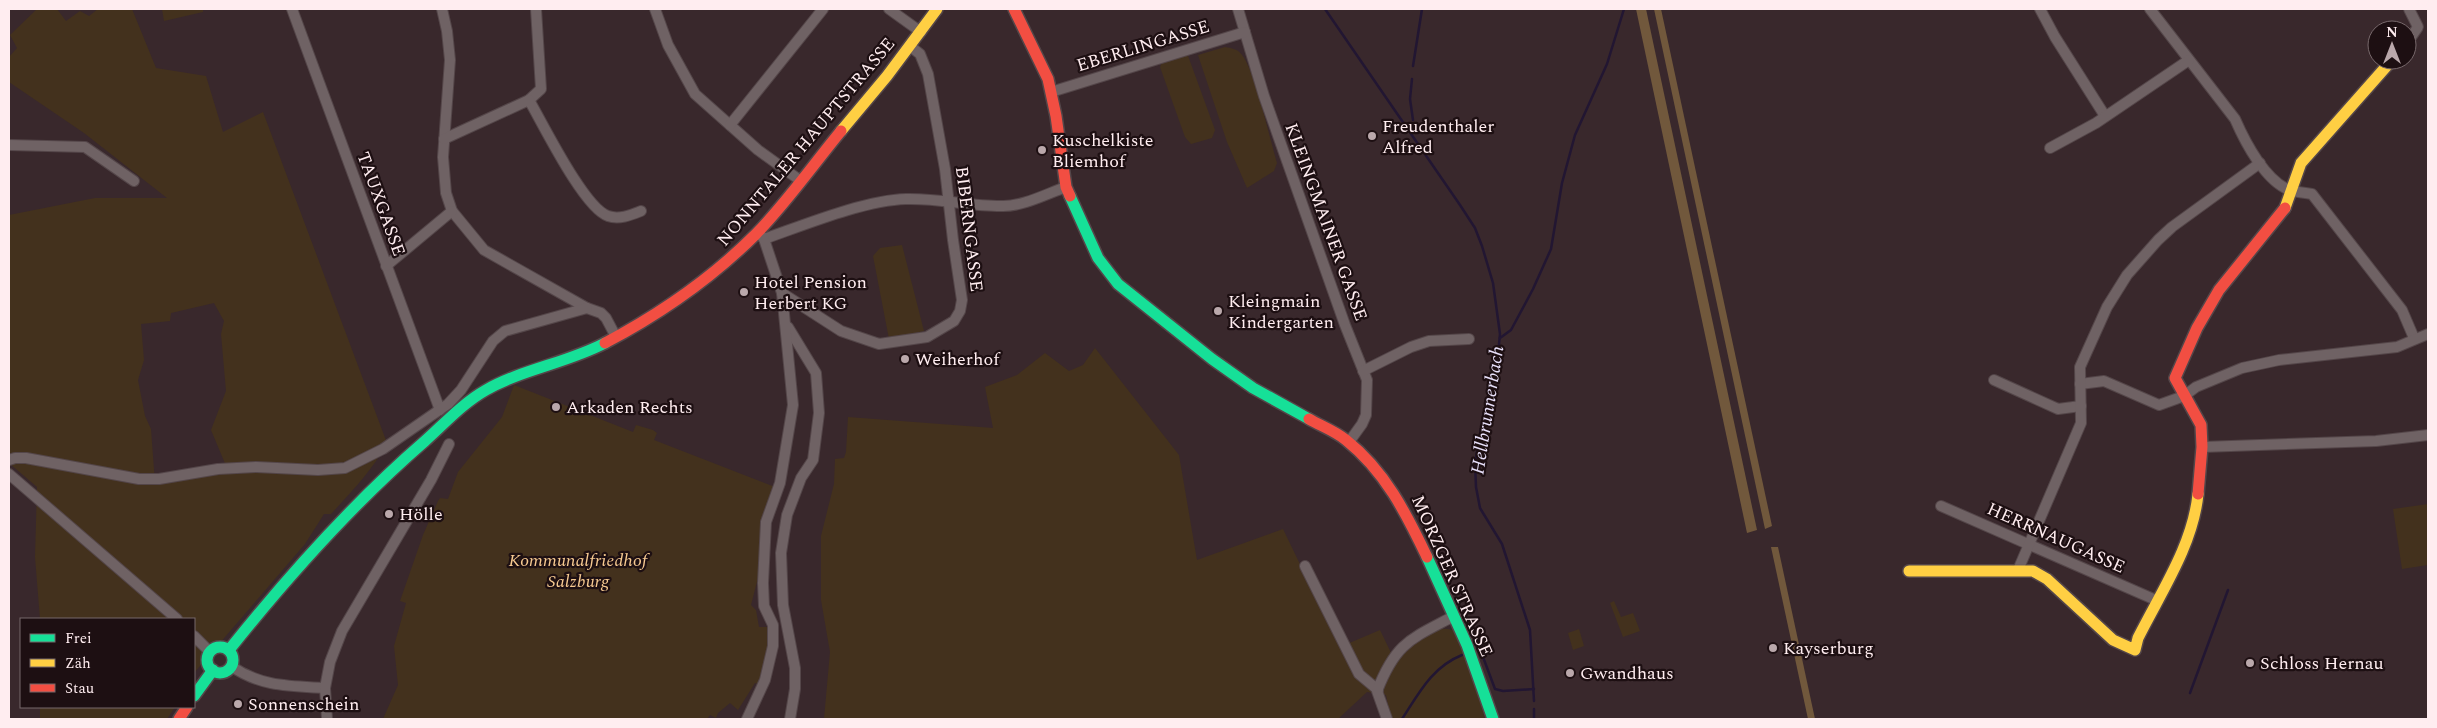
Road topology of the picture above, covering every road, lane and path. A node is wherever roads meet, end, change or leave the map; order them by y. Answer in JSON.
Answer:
{"nodes":[{"id":1,"x":292,"y":9,"type":"edge"},
{"id":2,"x":442,"y":9,"type":"edge"},
{"id":3,"x":536,"y":9,"type":"edge"},
{"id":4,"x":655,"y":9,"type":"edge"},
{"id":5,"x":823,"y":9,"type":"edge"},
{"id":6,"x":889,"y":9,"type":"edge"},
{"id":7,"x":937,"y":9,"type":"edge"},
{"id":8,"x":1014,"y":9,"type":"edge"},
{"id":9,"x":1238,"y":9,"type":"edge"},
{"id":10,"x":2040,"y":9,"type":"edge"},
{"id":11,"x":2150,"y":9,"type":"edge"},
{"id":12,"x":921,"y":32,"type":"junction"},
{"id":13,"x":1245,"y":32,"type":"junction"},
{"id":14,"x":910,"y":46,"type":"junction"},
{"id":15,"x":2189,"y":60,"type":"junction"},
{"id":16,"x":2383,"y":70,"type":"edge"},
{"id":17,"x":1051,"y":92,"type":"junction"},
{"id":18,"x":529,"y":100,"type":"junction"},
{"id":19,"x":2105,"y":116,"type":"junction"},
{"id":20,"x":730,"y":125,"type":"junction"},
{"id":21,"x":444,"y":139,"type":"junction"},
{"id":22,"x":9,"y":145,"type":"edge"},
{"id":23,"x":2050,"y":148,"type":"dead end"},
{"id":24,"x":2260,"y":163,"type":"junction"},
{"id":25,"x":134,"y":181,"type":"dead end"},
{"id":26,"x":801,"y":181,"type":"junction"},
{"id":27,"x":1066,"y":187,"type":"junction"},
{"id":28,"x":2291,"y":190,"type":"junction"},
{"id":29,"x":948,"y":200,"type":"junction"},
{"id":30,"x":452,"y":211,"type":"junction"},
{"id":31,"x":641,"y":211,"type":"dead end"},
{"id":32,"x":761,"y":236,"type":"junction"},
{"id":33,"x":386,"y":266,"type":"junction"},
{"id":34,"x":782,"y":293,"type":"junction"},
{"id":35,"x":587,"y":308,"type":"junction"},
{"id":36,"x":786,"y":324,"type":"junction"},
{"id":37,"x":2428,"y":334,"type":"edge"},
{"id":38,"x":615,"y":336,"type":"junction"},
{"id":39,"x":2414,"y":338,"type":"junction"},
{"id":40,"x":1469,"y":339,"type":"dead end"},
{"id":41,"x":1364,"y":371,"type":"junction"},
{"id":42,"x":1994,"y":380,"type":"dead end"},
{"id":43,"x":2080,"y":384,"type":"junction"},
{"id":44,"x":2184,"y":396,"type":"junction"},
{"id":45,"x":2081,"y":406,"type":"junction"},
{"id":46,"x":440,"y":410,"type":"junction"},
{"id":47,"x":2428,"y":435,"type":"edge"},
{"id":48,"x":1349,"y":442,"type":"junction"},
{"id":49,"x":449,"y":444,"type":"dead end"},
{"id":50,"x":2202,"y":447,"type":"junction"},
{"id":51,"x":9,"y":460,"type":"edge"},
{"id":52,"x":9,"y":474,"type":"edge"},
{"id":53,"x":1941,"y":506,"type":"dead end"},
{"id":54,"x":2029,"y":544,"type":"junction"},
{"id":55,"x":1305,"y":566,"type":"dead end"},
{"id":56,"x":2018,"y":570,"type":"junction"},
{"id":57,"x":1909,"y":571,"type":"dead end"},
{"id":58,"x":2158,"y":601,"type":"junction"},
{"id":59,"x":1454,"y":616,"type":"junction"},
{"id":60,"x":176,"y":618,"type":"edge"},
{"id":61,"x":195,"y":637,"type":"edge"},
{"id":62,"x":229,"y":650,"type":"junction"},
{"id":63,"x":210,"y":652,"type":"junction"},
{"id":64,"x":231,"y":666,"type":"junction"},
{"id":65,"x":213,"y":670,"type":"junction"},
{"id":66,"x":325,"y":688,"type":"junction"},
{"id":67,"x":1378,"y":690,"type":"junction"},
{"id":68,"x":195,"y":695,"type":"edge"},
{"id":69,"x":186,"y":708,"type":"edge"},
{"id":70,"x":179,"y":719,"type":"edge"},
{"id":71,"x":327,"y":719,"type":"edge"},
{"id":72,"x":747,"y":719,"type":"edge"},
{"id":73,"x":790,"y":719,"type":"edge"},
{"id":74,"x":1387,"y":719,"type":"edge"},
{"id":75,"x":1492,"y":719,"type":"edge"}],
"edges":[{"from":1,"to":33,"type":"street","name":"TAUXGASSE"},
{"from":2,"to":21,"type":"street"},
{"from":3,"to":18,"type":"street"},
{"from":4,"to":20,"type":"street"},
{"from":5,"to":20,"type":"street"},
{"from":6,"to":12,"type":"street"},
{"from":7,"to":12,"type":"street","name":"NONNTALER HAUPTSTRASSE"},
{"from":8,"to":17,"type":"street","name":"MORZGER STRASSE"},
{"from":9,"to":13,"type":"street","name":"KLEINGMAINER GASSE"},
{"from":10,"to":19,"type":"street"},
{"from":11,"to":15,"type":"street"},
{"from":12,"to":14,"type":"street","name":"NONNTALER HAUPTSTRASSE"},
{"from":13,"to":17,"type":"street","name":"EBERLINGASSE"},
{"from":13,"to":41,"type":"street","name":"KLEINGMAINER GASSE"},
{"from":14,"to":26,"type":"street","name":"NONNTALER HAUPTSTRASSE"},
{"from":14,"to":29,"type":"street","name":"BIBERNGASSE"},
{"from":15,"to":19,"type":"street"},
{"from":15,"to":24,"type":"street"},
{"from":16,"to":28,"type":"street"},
{"from":17,"to":27,"type":"street","name":"MORZGER STRASSE"},
{"from":18,"to":21,"type":"street"},
{"from":18,"to":31,"type":"street"},
{"from":19,"to":23,"type":"street"},
{"from":20,"to":26,"type":"street"},
{"from":21,"to":30,"type":"street"},
{"from":22,"to":25,"type":"street"},
{"from":24,"to":28,"type":"street"},
{"from":24,"to":43,"type":"street"},
{"from":26,"to":32,"type":"street","name":"NONNTALER HAUPTSTRASSE"},
{"from":27,"to":29,"type":"street"},
{"from":27,"to":48,"type":"street","name":"MORZGER STRASSE"},
{"from":28,"to":39,"type":"street"},
{"from":28,"to":44,"type":"street"},
{"from":29,"to":32,"type":"street"},
{"from":29,"to":34,"type":"street","name":"BIBERNGASSE"},
{"from":30,"to":33,"type":"street"},
{"from":30,"to":35,"type":"street"},
{"from":32,"to":34,"type":"street"},
{"from":32,"to":38,"type":"street","name":"NONNTALER HAUPTSTRASSE"},
{"from":33,"to":46,"type":"street","name":"TAUXGASSE"},
{"from":34,"to":36,"type":"street"},
{"from":35,"to":38,"type":"street"},
{"from":35,"to":46,"type":"street"},
{"from":36,"to":72,"type":"street"},
{"from":36,"to":73,"type":"street"},
{"from":37,"to":39,"type":"street"},
{"from":38,"to":62,"type":"street","name":"NONNTALER HAUPTSTRASSE"},
{"from":39,"to":44,"type":"street"},
{"from":40,"to":41,"type":"street"},
{"from":41,"to":48,"type":"street","name":"KLEINGMAINER GASSE"},
{"from":42,"to":45,"type":"street"},
{"from":43,"to":44,"type":"street"},
{"from":43,"to":45,"type":"street"},
{"from":44,"to":50,"type":"street"},
{"from":45,"to":54,"type":"street"},
{"from":46,"to":51,"type":"street"},
{"from":47,"to":50,"type":"street"},
{"from":48,"to":59,"type":"street","name":"MORZGER STRASSE"},
{"from":49,"to":66,"type":"street"},
{"from":50,"to":58,"type":"street"},
{"from":52,"to":60,"type":"street"},
{"from":53,"to":54,"type":"street","name":"HERRNAUGASSE"},
{"from":54,"to":56,"type":"street"},
{"from":54,"to":58,"type":"street","name":"HERRNAUGASSE"},
{"from":55,"to":67,"type":"street"},
{"from":56,"to":57,"type":"street"},
{"from":56,"to":58,"type":"street"},
{"from":59,"to":67,"type":"street"},
{"from":59,"to":75,"type":"street","name":"MORZGER STRASSE"},
{"from":61,"to":63,"type":"street"},
{"from":62,"to":63,"type":"street"},
{"from":62,"to":64,"type":"street"},
{"from":63,"to":65,"type":"street"},
{"from":64,"to":65,"type":"street"},
{"from":64,"to":66,"type":"street"},
{"from":65,"to":68,"type":"street"},
{"from":66,"to":71,"type":"street"},
{"from":67,"to":74,"type":"street"},
{"from":69,"to":70,"type":"street"}]}
